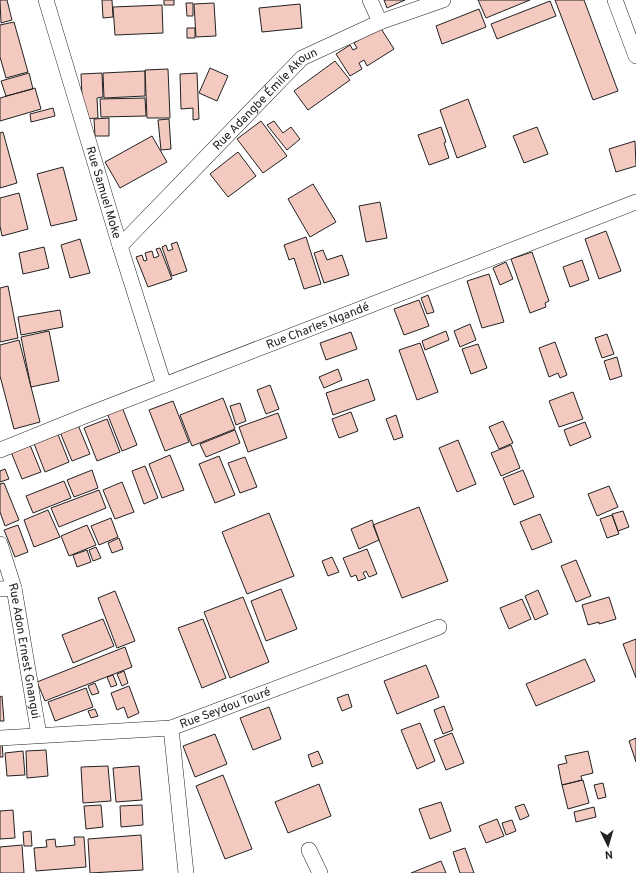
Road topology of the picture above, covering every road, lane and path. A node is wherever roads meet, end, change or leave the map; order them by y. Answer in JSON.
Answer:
{"nodes":[{"id":1,"x":46,"y":0,"type":"edge"},
{"id":2,"x":370,"y":0,"type":"edge"},
{"id":3,"x":443,"y":0,"type":"edge"},
{"id":4,"x":615,"y":0,"type":"edge"},
{"id":5,"x":380,"y":22,"type":"junction"},
{"id":6,"x":636,"y":56,"type":"edge"},
{"id":7,"x":636,"y":202,"type":"edge"},
{"id":8,"x":120,"y":246,"type":"junction"},
{"id":9,"x":164,"y":385,"type":"junction"},
{"id":10,"x":0,"y":450,"type":"edge"},
{"id":11,"x":0,"y":544,"type":"edge"},
{"id":12,"x":7,"y":589,"type":"edge"},
{"id":13,"x":439,"y":627,"type":"dead end"},
{"id":14,"x":171,"y":728,"type":"junction"},
{"id":15,"x":39,"y":735,"type":"junction"},
{"id":16,"x":0,"y":738,"type":"edge"},
{"id":17,"x":309,"y":850,"type":"dead end"},
{"id":18,"x":186,"y":873,"type":"edge"},
{"id":19,"x":320,"y":873,"type":"edge"}],
"edges":[{"from":1,"to":8,"type":"street","name":"Rue Samuel Moke"},
{"from":2,"to":5,"type":"street"},
{"from":3,"to":5,"type":"street","name":"Rue Adangbe Émile Akoun"},
{"from":4,"to":6,"type":"street"},
{"from":5,"to":8,"type":"street","name":"Rue Adangbe Émile Akoun"},
{"from":7,"to":9,"type":"street","name":"Rue Charles Ngandé"},
{"from":8,"to":9,"type":"street","name":"Rue Samuel Moke"},
{"from":9,"to":10,"type":"street","name":"Rue Charles Ngandé"},
{"from":11,"to":12,"type":"street","name":"Rue Adon Ernest Gnangui"},
{"from":12,"to":15,"type":"street","name":"Rue Adon Ernest Gnangui"},
{"from":13,"to":14,"type":"street","name":"Rue Seydou Touré"},
{"from":14,"to":15,"type":"street","name":"Rue Seydou Touré"},
{"from":14,"to":18,"type":"street"},
{"from":15,"to":16,"type":"street","name":"Rue Seydou Touré"},
{"from":17,"to":19,"type":"street"}]}
